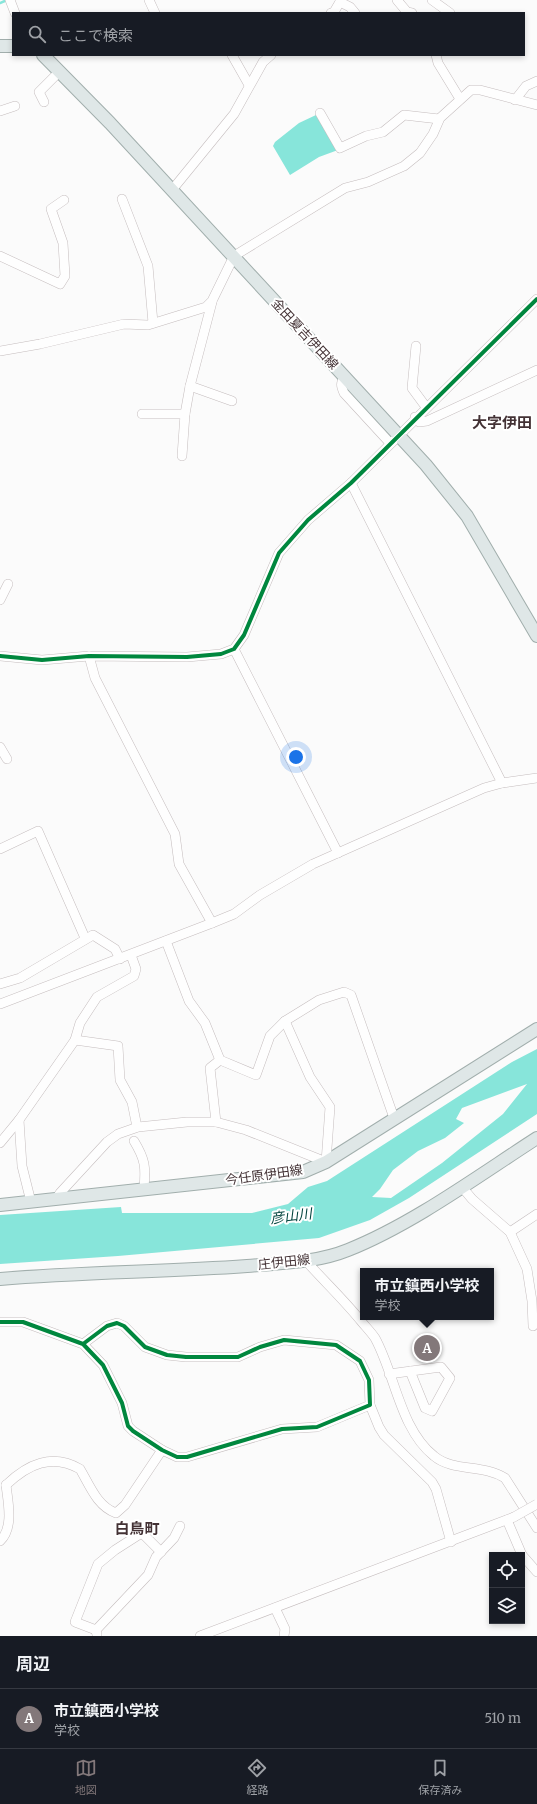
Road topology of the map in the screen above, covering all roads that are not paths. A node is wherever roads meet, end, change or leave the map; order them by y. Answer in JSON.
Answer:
{"nodes":[{"id":1,"x":150,"y":0,"type":"edge"},
{"id":2,"x":397,"y":0,"type":"edge"},
{"id":3,"x":432,"y":0,"type":"edge"},
{"id":4,"x":10,"y":1,"type":"edge"},
{"id":5,"x":340,"y":1,"type":"edge"},
{"id":6,"x":15,"y":12,"type":"edge"},
{"id":7,"x":156,"y":12,"type":"edge"},
{"id":8,"x":332,"y":12,"type":"edge"},
{"id":9,"x":354,"y":12,"type":"edge"},
{"id":10,"x":407,"y":12,"type":"edge"},
{"id":11,"x":449,"y":12,"type":"edge"},
{"id":12,"x":0,"y":46,"type":"edge"},
{"id":13,"x":12,"y":46,"type":"edge"},
{"id":14,"x":44,"y":56,"type":"edge"},
{"id":15,"x":233,"y":56,"type":"edge"},
{"id":16,"x":270,"y":56,"type":"edge"},
{"id":17,"x":436,"y":56,"type":"edge"},
{"id":18,"x":60,"y":71,"type":"junction"},
{"id":19,"x":537,"y":81,"type":"edge"},
{"id":20,"x":249,"y":85,"type":"junction"},
{"id":21,"x":460,"y":99,"type":"junction"},
{"id":22,"x":515,"y":100,"type":"junction"},
{"id":23,"x":44,"y":102,"type":"dead end"},
{"id":24,"x":537,"y":105,"type":"edge"},
{"id":25,"x":15,"y":106,"type":"dead end"},
{"id":26,"x":0,"y":111,"type":"edge"},
{"id":27,"x":320,"y":113,"type":"dead end"},
{"id":28,"x":439,"y":119,"type":"junction"},
{"id":29,"x":172,"y":190,"type":"junction"},
{"id":30,"x":122,"y":199,"type":"dead end"},
{"id":31,"x":64,"y":200,"type":"dead end"},
{"id":32,"x":0,"y":256,"type":"edge"},
{"id":33,"x":234,"y":256,"type":"junction"},
{"id":34,"x":537,"y":299,"type":"edge"},
{"id":35,"x":212,"y":301,"type":"junction"},
{"id":36,"x":153,"y":323,"type":"junction"},
{"id":37,"x":416,"y":346,"type":"dead end"},
{"id":38,"x":0,"y":351,"type":"edge"},
{"id":39,"x":537,"y":370,"type":"edge"},
{"id":40,"x":190,"y":386,"type":"junction"},
{"id":41,"x":232,"y":401,"type":"dead end"},
{"id":42,"x":426,"y":407,"type":"junction"},
{"id":43,"x":142,"y":414,"type":"dead end"},
{"id":44,"x":185,"y":414,"type":"junction"},
{"id":45,"x":415,"y":418,"type":"junction"},
{"id":46,"x":394,"y":439,"type":"junction"},
{"id":47,"x":182,"y":456,"type":"dead end"},
{"id":48,"x":351,"y":483,"type":"junction"},
{"id":49,"x":8,"y":584,"type":"dead end"},
{"id":50,"x":0,"y":600,"type":"edge"},
{"id":51,"x":537,"y":636,"type":"edge"},
{"id":52,"x":234,"y":649,"type":"junction"},
{"id":53,"x":0,"y":656,"type":"edge"},
{"id":54,"x":88,"y":656,"type":"junction"},
{"id":55,"x":0,"y":747,"type":"edge"},
{"id":56,"x":7,"y":759,"type":"dead end"},
{"id":57,"x":537,"y":778,"type":"edge"},
{"id":58,"x":502,"y":783,"type":"junction"},
{"id":59,"x":0,"y":849,"type":"edge"},
{"id":60,"x":338,"y":854,"type":"junction"},
{"id":61,"x":212,"y":923,"type":"junction"},
{"id":62,"x":85,"y":938,"type":"junction"},
{"id":63,"x":166,"y":941,"type":"junction"},
{"id":64,"x":131,"y":955,"type":"junction"},
{"id":65,"x":120,"y":959,"type":"junction"},
{"id":66,"x":0,"y":984,"type":"edge"},
{"id":67,"x":1,"y":1000,"type":"edge"},
{"id":68,"x":285,"y":1021,"type":"junction"},
{"id":69,"x":537,"y":1028,"type":"edge"},
{"id":70,"x":75,"y":1040,"type":"junction"},
{"id":71,"x":220,"y":1060,"type":"junction"},
{"id":72,"x":394,"y":1118,"type":"junction"},
{"id":73,"x":19,"y":1120,"type":"junction"},
{"id":74,"x":216,"y":1122,"type":"junction"},
{"id":75,"x":137,"y":1127,"type":"junction"},
{"id":76,"x":537,"y":1138,"type":"edge"},
{"id":77,"x":134,"y":1141,"type":"dead end"},
{"id":78,"x":0,"y":1143,"type":"edge"},
{"id":79,"x":326,"y":1162,"type":"junction"},
{"id":80,"x":462,"y":1187,"type":"junction"},
{"id":81,"x":144,"y":1188,"type":"junction"},
{"id":82,"x":56,"y":1199,"type":"junction"},
{"id":83,"x":31,"y":1202,"type":"junction"},
{"id":84,"x":0,"y":1205,"type":"edge"},
{"id":85,"x":537,"y":1214,"type":"edge"},
{"id":86,"x":510,"y":1232,"type":"junction"},
{"id":87,"x":306,"y":1261,"type":"junction"},
{"id":88,"x":527,"y":1270,"type":"junction"},
{"id":89,"x":537,"y":1273,"type":"edge"},
{"id":90,"x":0,"y":1279,"type":"edge"},
{"id":91,"x":0,"y":1322,"type":"edge"},
{"id":92,"x":533,"y":1326,"type":"dead end"},
{"id":93,"x":83,"y":1344,"type":"junction"},
{"id":94,"x":410,"y":1371,"type":"junction"},
{"id":95,"x":389,"y":1374,"type":"junction"},
{"id":96,"x":370,"y":1405,"type":"junction"},
{"id":97,"x":162,"y":1450,"type":"junction"},
{"id":98,"x":3,"y":1484,"type":"edge"},
{"id":99,"x":537,"y":1504,"type":"edge"},
{"id":100,"x":511,"y":1519,"type":"junction"},
{"id":101,"x":180,"y":1526,"type":"dead end"},
{"id":102,"x":537,"y":1528,"type":"edge"},
{"id":103,"x":0,"y":1541,"type":"edge"},
{"id":104,"x":451,"y":1542,"type":"junction"},
{"id":105,"x":161,"y":1552,"type":"junction"},
{"id":106,"x":521,"y":1552,"type":"edge"},
{"id":107,"x":525,"y":1558,"type":"edge"},
{"id":108,"x":537,"y":1572,"type":"edge"},
{"id":109,"x":275,"y":1608,"type":"junction"},
{"id":110,"x":96,"y":1633,"type":"edge"},
{"id":111,"x":200,"y":1636,"type":"edge"},
{"id":112,"x":284,"y":1636,"type":"edge"}],
"edges":[{"from":1,"to":7,"type":"street"},
{"from":2,"to":10,"type":"street"},
{"from":3,"to":11,"type":"street"},
{"from":4,"to":6,"type":"street"},
{"from":5,"to":8,"type":"street"},
{"from":5,"to":9,"type":"street"},
{"from":12,"to":13,"type":"main road"},
{"from":14,"to":18,"type":"main road","name":"金田夏吉伊田線"},
{"from":15,"to":20,"type":"street"},
{"from":16,"to":20,"type":"street"},
{"from":17,"to":21,"type":"street"},
{"from":18,"to":23,"type":"street"},
{"from":18,"to":29,"type":"main road","name":"金田夏吉伊田線"},
{"from":19,"to":22,"type":"street"},
{"from":20,"to":29,"type":"street"},
{"from":21,"to":22,"type":"street"},
{"from":21,"to":28,"type":"street"},
{"from":22,"to":24,"type":"street"},
{"from":25,"to":26,"type":"street"},
{"from":27,"to":28,"type":"street"},
{"from":28,"to":33,"type":"street"},
{"from":29,"to":33,"type":"main road","name":"金田夏吉伊田線"},
{"from":30,"to":36,"type":"street"},
{"from":31,"to":32,"type":"street"},
{"from":33,"to":35,"type":"street"},
{"from":33,"to":46,"type":"main road","name":"金田夏吉伊田線"},
{"from":34,"to":42,"type":"street"},
{"from":35,"to":36,"type":"street"},
{"from":35,"to":40,"type":"street"},
{"from":36,"to":38,"type":"street"},
{"from":37,"to":42,"type":"street"},
{"from":39,"to":45,"type":"street"},
{"from":40,"to":41,"type":"street"},
{"from":40,"to":44,"type":"street"},
{"from":42,"to":45,"type":"street"},
{"from":43,"to":44,"type":"street"},
{"from":44,"to":47,"type":"street"},
{"from":45,"to":46,"type":"street"},
{"from":46,"to":48,"type":"street"},
{"from":46,"to":51,"type":"main road","name":"金田夏吉伊田線"},
{"from":48,"to":52,"type":"street"},
{"from":48,"to":58,"type":"street"},
{"from":49,"to":50,"type":"street"},
{"from":52,"to":54,"type":"street"},
{"from":52,"to":60,"type":"street"},
{"from":53,"to":54,"type":"street"},
{"from":54,"to":61,"type":"street"},
{"from":55,"to":56,"type":"street"},
{"from":57,"to":58,"type":"street"},
{"from":58,"to":60,"type":"street"},
{"from":59,"to":62,"type":"street"},
{"from":60,"to":61,"type":"street"},
{"from":61,"to":63,"type":"street"},
{"from":62,"to":65,"type":"street"},
{"from":62,"to":66,"type":"street"},
{"from":63,"to":64,"type":"street"},
{"from":63,"to":71,"type":"street"},
{"from":64,"to":65,"type":"street"},
{"from":64,"to":70,"type":"street"},
{"from":65,"to":67,"type":"street"},
{"from":68,"to":71,"type":"street"},
{"from":68,"to":72,"type":"street"},
{"from":68,"to":79,"type":"street"},
{"from":69,"to":72,"type":"main road","name":"今任原伊田線"},
{"from":70,"to":73,"type":"street"},
{"from":70,"to":75,"type":"street"},
{"from":71,"to":74,"type":"street"},
{"from":72,"to":79,"type":"main road","name":"今任原伊田線"},
{"from":73,"to":78,"type":"street"},
{"from":73,"to":83,"type":"street"},
{"from":74,"to":75,"type":"street"},
{"from":74,"to":79,"type":"street"},
{"from":75,"to":82,"type":"street"},
{"from":76,"to":80,"type":"main road","name":"庄伊田線"},
{"from":77,"to":81,"type":"street"},
{"from":79,"to":81,"type":"main road","name":"今任原伊田線"},
{"from":80,"to":86,"type":"street"},
{"from":80,"to":87,"type":"main road","name":"庄伊田線"},
{"from":81,"to":82,"type":"main road","name":"今任原伊田線"},
{"from":82,"to":83,"type":"main road","name":"今任原伊田線"},
{"from":83,"to":84,"type":"main road","name":"今任原伊田線"},
{"from":85,"to":86,"type":"street"},
{"from":86,"to":88,"type":"street"},
{"from":87,"to":90,"type":"main road","name":"庄伊田線"},
{"from":87,"to":95,"type":"street"},
{"from":88,"to":89,"type":"street"},
{"from":88,"to":92,"type":"street"},
{"from":91,"to":93,"type":"street"},
{"from":93,"to":96,"type":"street"},
{"from":93,"to":97,"type":"street"},
{"from":94,"to":94,"type":"street"},
{"from":94,"to":95,"type":"street"},
{"from":95,"to":102,"type":"street"},
{"from":96,"to":97,"type":"street"},
{"from":96,"to":104,"type":"street"},
{"from":97,"to":98,"type":"street"},
{"from":98,"to":103,"type":"street"},
{"from":99,"to":100,"type":"street","bridge":true},
{"from":100,"to":104,"type":"street"},
{"from":100,"to":106,"type":"street"},
{"from":101,"to":105,"type":"street"},
{"from":104,"to":109,"type":"street"},
{"from":105,"to":110,"type":"street"},
{"from":105,"to":110,"type":"street"},
{"from":107,"to":108,"type":"street"},
{"from":109,"to":111,"type":"street"},
{"from":109,"to":112,"type":"street"}]}
